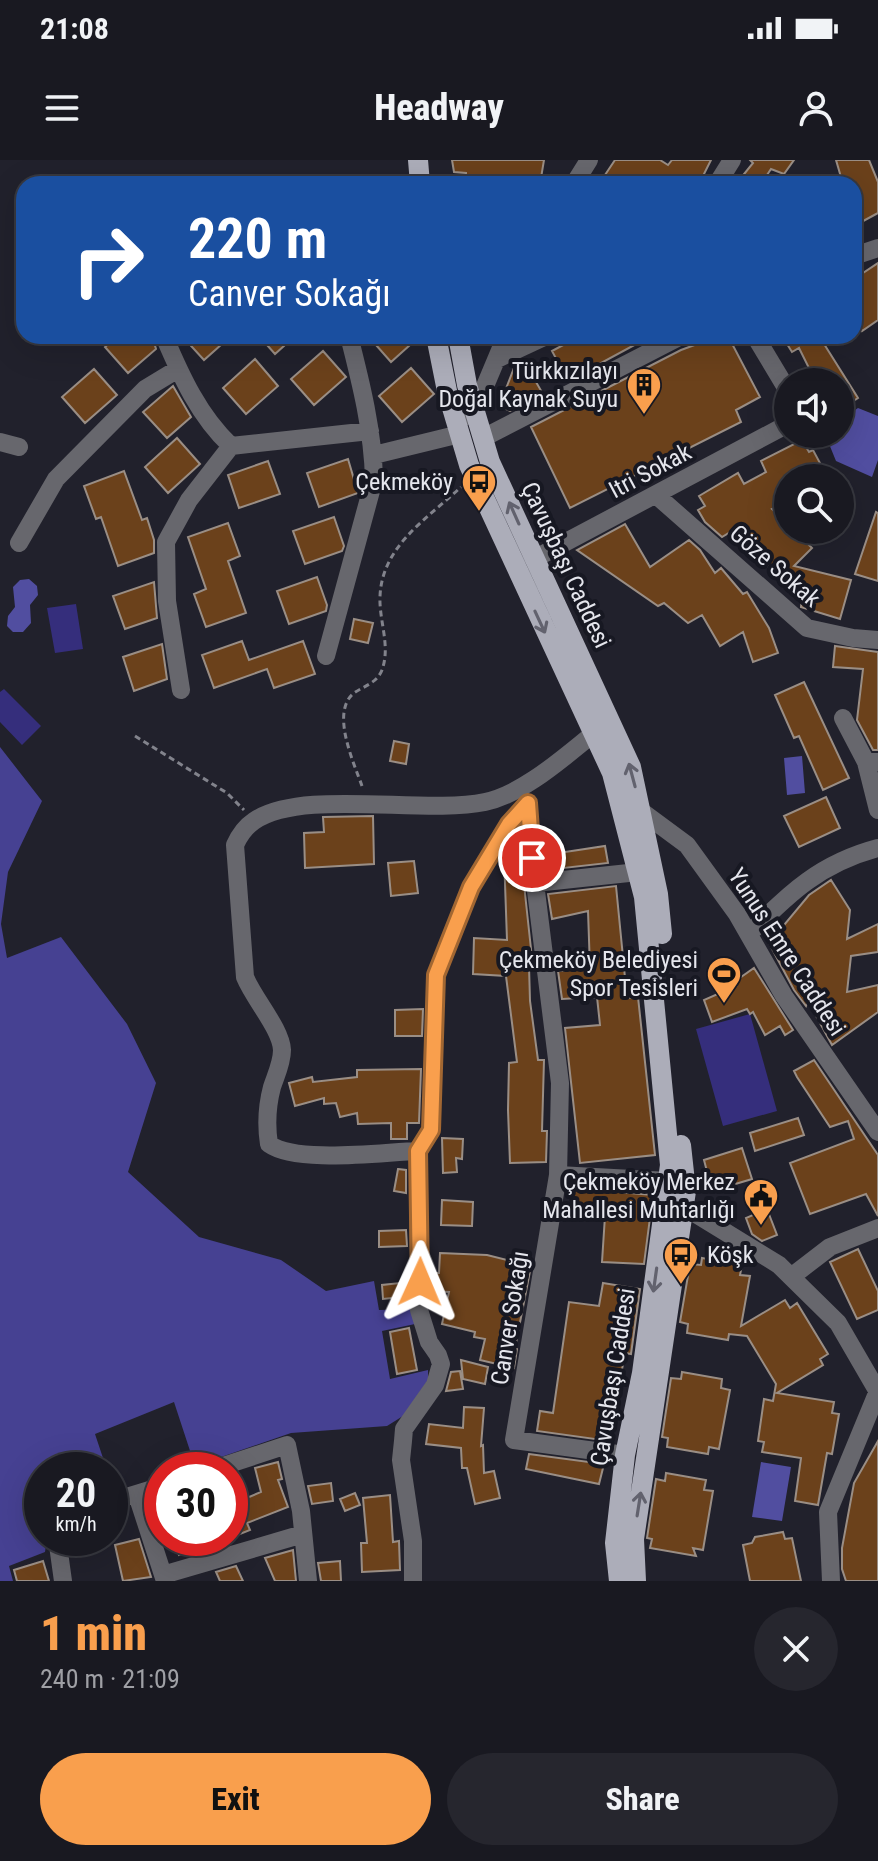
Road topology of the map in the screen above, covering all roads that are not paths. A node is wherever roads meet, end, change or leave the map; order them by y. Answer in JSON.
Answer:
{"nodes":[{"id":1,"x":167,"y":344,"type":"edge"},
{"id":2,"x":351,"y":344,"type":"edge"},
{"id":3,"x":438,"y":344,"type":"edge"},
{"id":4,"x":460,"y":344,"type":"edge"},
{"id":5,"x":503,"y":344,"type":"edge"},
{"id":6,"x":529,"y":344,"type":"edge"},
{"id":7,"x":665,"y":344,"type":"edge"},
{"id":8,"x":760,"y":344,"type":"edge"},
{"id":9,"x":497,"y":359,"type":"junction"},
{"id":10,"x":774,"y":368,"type":"edge"},
{"id":11,"x":178,"y":369,"type":"junction"},
{"id":12,"x":475,"y":410,"type":"junction"},
{"id":13,"x":458,"y":428,"type":"junction"},
{"id":14,"x":370,"y":431,"type":"junction"},
{"id":15,"x":774,"y":432,"type":"edge"},
{"id":16,"x":483,"y":438,"type":"junction"},
{"id":17,"x":0,"y":442,"type":"edge"},
{"id":18,"x":231,"y":446,"type":"junction"},
{"id":19,"x":19,"y":447,"type":"dead end"},
{"id":20,"x":374,"y":455,"type":"junction"},
{"id":21,"x":656,"y":495,"type":"junction"},
{"id":22,"x":19,"y":543,"type":"dead end"},
{"id":23,"x":534,"y":559,"type":"junction"},
{"id":24,"x":878,"y":640,"type":"edge"},
{"id":25,"x":326,"y":656,"type":"dead end"},
{"id":26,"x":181,"y":690,"type":"dead end"},
{"id":27,"x":843,"y":718,"type":"dead end"},
{"id":28,"x":593,"y":734,"type":"junction"},
{"id":29,"x":872,"y":762,"type":"edge"},
{"id":30,"x":541,"y":773,"type":"junction"},
{"id":31,"x":528,"y":803,"type":"junction"},
{"id":32,"x":878,"y":810,"type":"edge"},
{"id":33,"x":632,"y":812,"type":"junction"},
{"id":34,"x":878,"y":848,"type":"edge"},
{"id":35,"x":638,"y":872,"type":"junction"},
{"id":36,"x":535,"y":883,"type":"junction"},
{"id":37,"x":749,"y":934,"type":"junction"},
{"id":38,"x":878,"y":1132,"type":"edge"},
{"id":39,"x":418,"y":1151,"type":"junction"},
{"id":40,"x":558,"y":1175,"type":"junction"},
{"id":41,"x":669,"y":1181,"type":"junction"},
{"id":42,"x":683,"y":1206,"type":"junction"},
{"id":43,"x":878,"y":1228,"type":"edge"},
{"id":44,"x":791,"y":1277,"type":"junction"},
{"id":45,"x":878,"y":1391,"type":"edge"},
{"id":46,"x":625,"y":1455,"type":"junction"},
{"id":47,"x":248,"y":1458,"type":"edge"},
{"id":48,"x":144,"y":1492,"type":"edge"},
{"id":49,"x":137,"y":1495,"type":"junction"},
{"id":50,"x":128,"y":1497,"type":"edge"},
{"id":51,"x":303,"y":1534,"type":"junction"},
{"id":52,"x":60,"y":1556,"type":"edge"},
{"id":53,"x":164,"y":1578,"type":"edge"},
{"id":54,"x":63,"y":1581,"type":"edge"},
{"id":55,"x":308,"y":1581,"type":"edge"},
{"id":56,"x":413,"y":1581,"type":"edge"},
{"id":57,"x":619,"y":1581,"type":"edge"},
{"id":58,"x":636,"y":1581,"type":"edge"},
{"id":59,"x":831,"y":1581,"type":"edge"}],
"edges":[{"from":1,"to":11,"type":"street"},
{"from":2,"to":14,"type":"street"},
{"from":3,"to":13,"type":"main road","name":"Çavuşbaşı Caddesi"},
{"from":4,"to":12,"type":"main road","name":"Çavuşbaşı Caddesi"},
{"from":5,"to":9,"type":"street"},
{"from":6,"to":9,"type":"street"},
{"from":7,"to":16,"type":"street"},
{"from":8,"to":10,"type":"street"},
{"from":9,"to":12,"type":"street"},
{"from":11,"to":18,"type":"street"},
{"from":11,"to":22,"type":"street"},
{"from":12,"to":13,"type":"street"},
{"from":12,"to":16,"type":"main road","name":"Çavuşbaşı Caddesi"},
{"from":13,"to":20,"type":"street"},
{"from":13,"to":28,"type":"main road","name":"Çavuşbaşı Caddesi","one_way":true},
{"from":14,"to":18,"type":"street"},
{"from":14,"to":20,"type":"street"},
{"from":15,"to":21,"type":"street","name":"Itri Sokak"},
{"from":23,"to":16,"type":"main road","name":"Çavuşbaşı Caddesi","one_way":true},
{"from":17,"to":19,"type":"street"},
{"from":18,"to":26,"type":"street"},
{"from":20,"to":25,"type":"street"},
{"from":21,"to":23,"type":"street","name":"Itri Sokak"},
{"from":21,"to":24,"type":"street","name":"Göze Sokak"},
{"from":33,"to":23,"type":"main road","name":"Çavuşbaşı Caddesi","one_way":true},
{"from":27,"to":29,"type":"street"},
{"from":28,"to":30,"type":"street"},
{"from":28,"to":33,"type":"main road","name":"Çavuşbaşı Caddesi"},
{"from":29,"to":32,"type":"street"},
{"from":30,"to":31,"type":"street"},
{"from":30,"to":39,"type":"street"},
{"from":31,"to":36,"type":"street","name":"Canver Sokağı"},
{"from":31,"to":39,"type":"street"},
{"from":33,"to":35,"type":"main road","name":"Çavuşbaşı Caddesi"},
{"from":33,"to":37,"type":"street","name":"Yunus Emre Caddesi"},
{"from":33,"to":42,"type":"main road","name":"Çavuşbaşı Caddesi"},
{"from":34,"to":37,"type":"street"},
{"from":35,"to":36,"type":"street"},
{"from":35,"to":41,"type":"main road","name":"Çavuşbaşı Caddesi"},
{"from":36,"to":40,"type":"street","name":"Canver Sokağı"},
{"from":37,"to":38,"type":"street","name":"Yunus Emre Caddesi"},
{"from":39,"to":56,"type":"street"},
{"from":40,"to":41,"type":"street"},
{"from":40,"to":46,"type":"street","name":"Canver Sokağı"},
{"from":41,"to":42,"type":"street","name":"Çavuşbaşı Caddesi"},
{"from":41,"to":46,"type":"main road","name":"Çavuşbaşı Caddesi","one_way":true},
{"from":42,"to":44,"type":"street"},
{"from":58,"to":42,"type":"main road","name":"Çavuşbaşı Caddesi","one_way":true},
{"from":43,"to":44,"type":"street"},
{"from":44,"to":45,"type":"street"},
{"from":45,"to":59,"type":"street"},
{"from":46,"to":57,"type":"main road","name":"Çavuşbaşı Caddesi"},
{"from":47,"to":51,"type":"street"},
{"from":48,"to":49,"type":"street"},
{"from":49,"to":50,"type":"street"},
{"from":49,"to":53,"type":"street"},
{"from":51,"to":53,"type":"street"},
{"from":51,"to":55,"type":"street"},
{"from":52,"to":54,"type":"street"}]}
